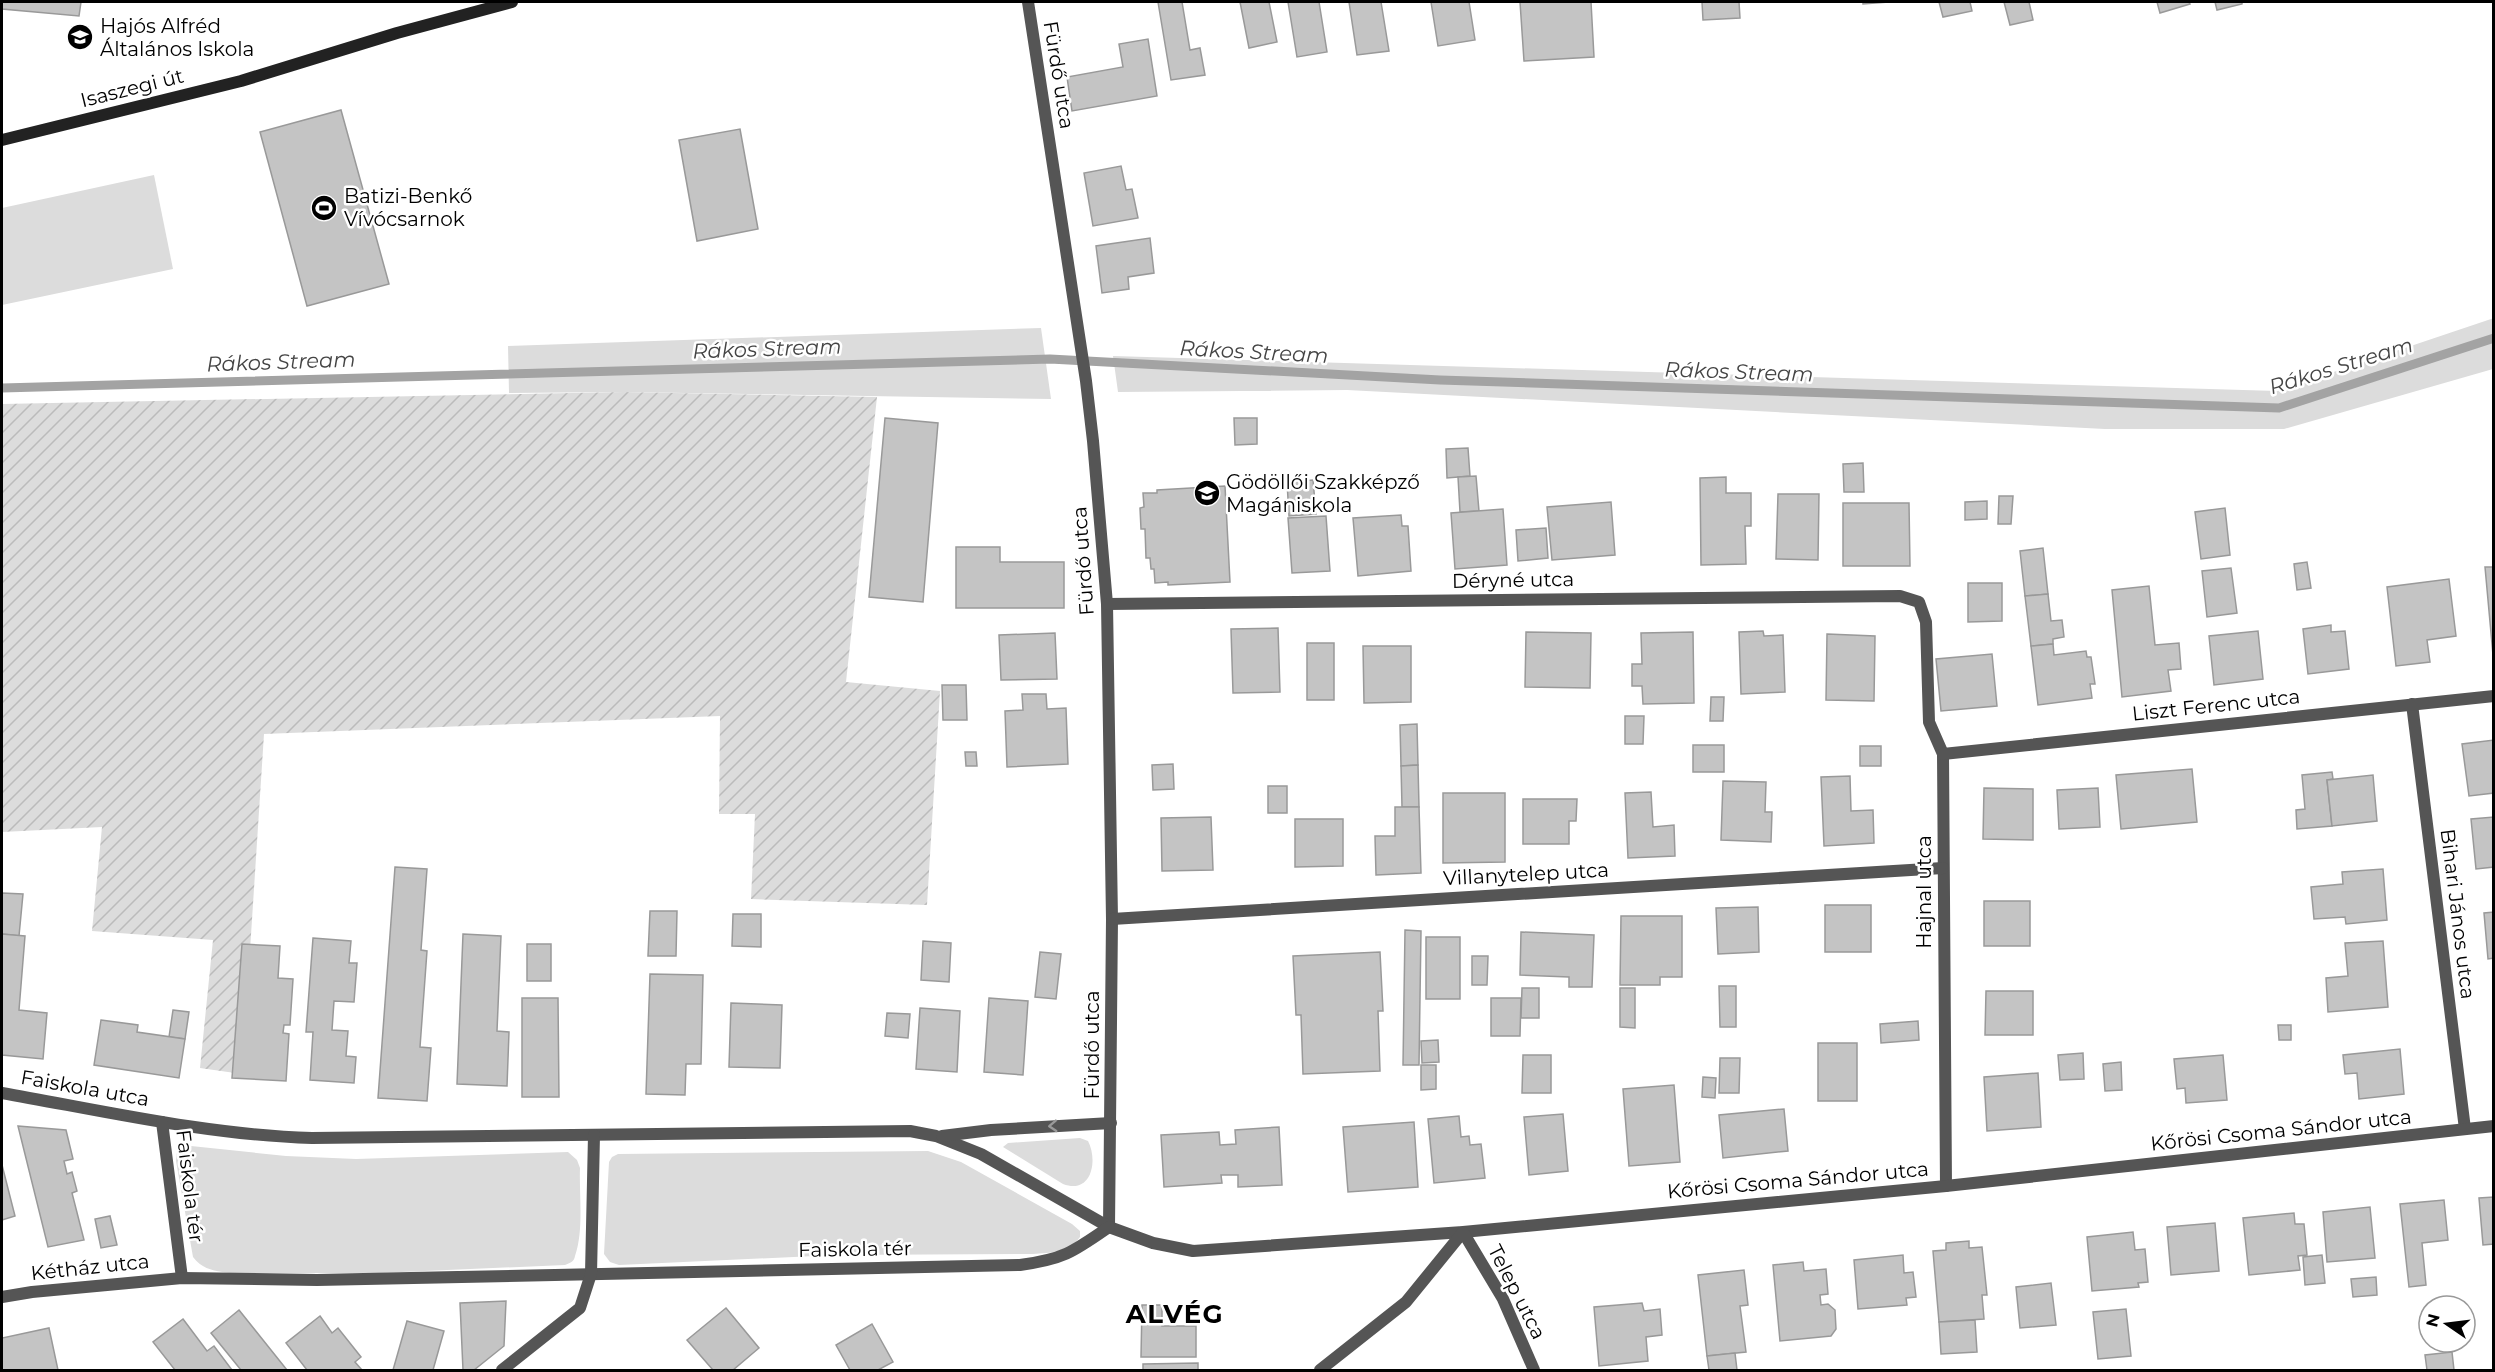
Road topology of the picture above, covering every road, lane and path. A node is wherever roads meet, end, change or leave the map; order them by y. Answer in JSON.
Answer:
{"nodes":[{"id":1,"x":512,"y":2,"type":"edge"},
{"id":2,"x":1028,"y":2,"type":"edge"},
{"id":3,"x":2,"y":140,"type":"edge"},
{"id":4,"x":1919,"y":602,"type":"joint"},
{"id":5,"x":1107,"y":604,"type":"junction"},
{"id":6,"x":2493,"y":696,"type":"edge"},
{"id":7,"x":2412,"y":704,"type":"junction"},
{"id":8,"x":1942,"y":754,"type":"junction"},
{"id":9,"x":1943,"y":868,"type":"junction"},
{"id":10,"x":1112,"y":918,"type":"junction"},
{"id":11,"x":2,"y":1093,"type":"edge"},
{"id":12,"x":162,"y":1122,"type":"junction"},
{"id":13,"x":1111,"y":1123,"type":"junction"},
{"id":14,"x":2493,"y":1126,"type":"edge"},
{"id":15,"x":2465,"y":1129,"type":"junction"},
{"id":16,"x":594,"y":1135,"type":"junction"},
{"id":17,"x":936,"y":1136,"type":"junction"},
{"id":18,"x":1946,"y":1186,"type":"junction"},
{"id":19,"x":1109,"y":1227,"type":"junction"},
{"id":20,"x":1463,"y":1232,"type":"junction"},
{"id":21,"x":591,"y":1274,"type":"junction"},
{"id":22,"x":182,"y":1278,"type":"junction"},
{"id":23,"x":2,"y":1297,"type":"edge"},
{"id":24,"x":502,"y":1371,"type":"edge"},
{"id":25,"x":1320,"y":1371,"type":"edge"},
{"id":26,"x":1534,"y":1371,"type":"edge"}],
"edges":[{"from":1,"to":3,"type":"main road","name":"Isaszegi út"},
{"from":2,"to":5,"type":"street","name":"Fürdő utca"},
{"from":4,"to":5,"type":"street","name":"Déryné utca"},
{"from":4,"to":8,"type":"street","name":"Hajnal utca"},
{"from":5,"to":10,"type":"street","name":"Fürdő utca"},
{"from":6,"to":7,"type":"street","name":"Liszt Ferenc utca"},
{"from":7,"to":8,"type":"street","name":"Liszt Ferenc utca"},
{"from":7,"to":15,"type":"street","name":"Bihari János utca"},
{"from":8,"to":9,"type":"street","name":"Hajnal utca"},
{"from":9,"to":10,"type":"street","name":"Villanytelep utca"},
{"from":9,"to":18,"type":"street","name":"Hajnal utca"},
{"from":10,"to":13,"type":"street","name":"Fürdő utca"},
{"from":11,"to":12,"type":"street","name":"Faiskola utca"},
{"from":12,"to":16,"type":"street","name":"Faiskola tér"},
{"from":12,"to":22,"type":"street","name":"Faiskola tér"},
{"from":13,"to":17,"type":"street","name":"Faiskola tér","one_way":true},
{"from":13,"to":19,"type":"street"},
{"from":14,"to":15,"type":"street","name":"Kőrösi Csoma Sándor utca"},
{"from":15,"to":18,"type":"street","name":"Kőrösi Csoma Sándor utca"},
{"from":16,"to":17,"type":"street","name":"Faiskola tér"},
{"from":16,"to":21,"type":"street"},
{"from":17,"to":19,"type":"street","name":"Faiskola tér"},
{"from":18,"to":20,"type":"street","name":"Kőrösi Csoma Sándor utca"},
{"from":19,"to":20,"type":"street","name":"Kőrösi Csoma Sándor utca"},
{"from":19,"to":21,"type":"street","name":"Faiskola tér"},
{"from":20,"to":25,"type":"street"},
{"from":20,"to":26,"type":"street","name":"Telep utca"},
{"from":21,"to":22,"type":"street","name":"Faiskola tér"},
{"from":21,"to":24,"type":"street"},
{"from":22,"to":23,"type":"street","name":"Kétház utca"}]}
